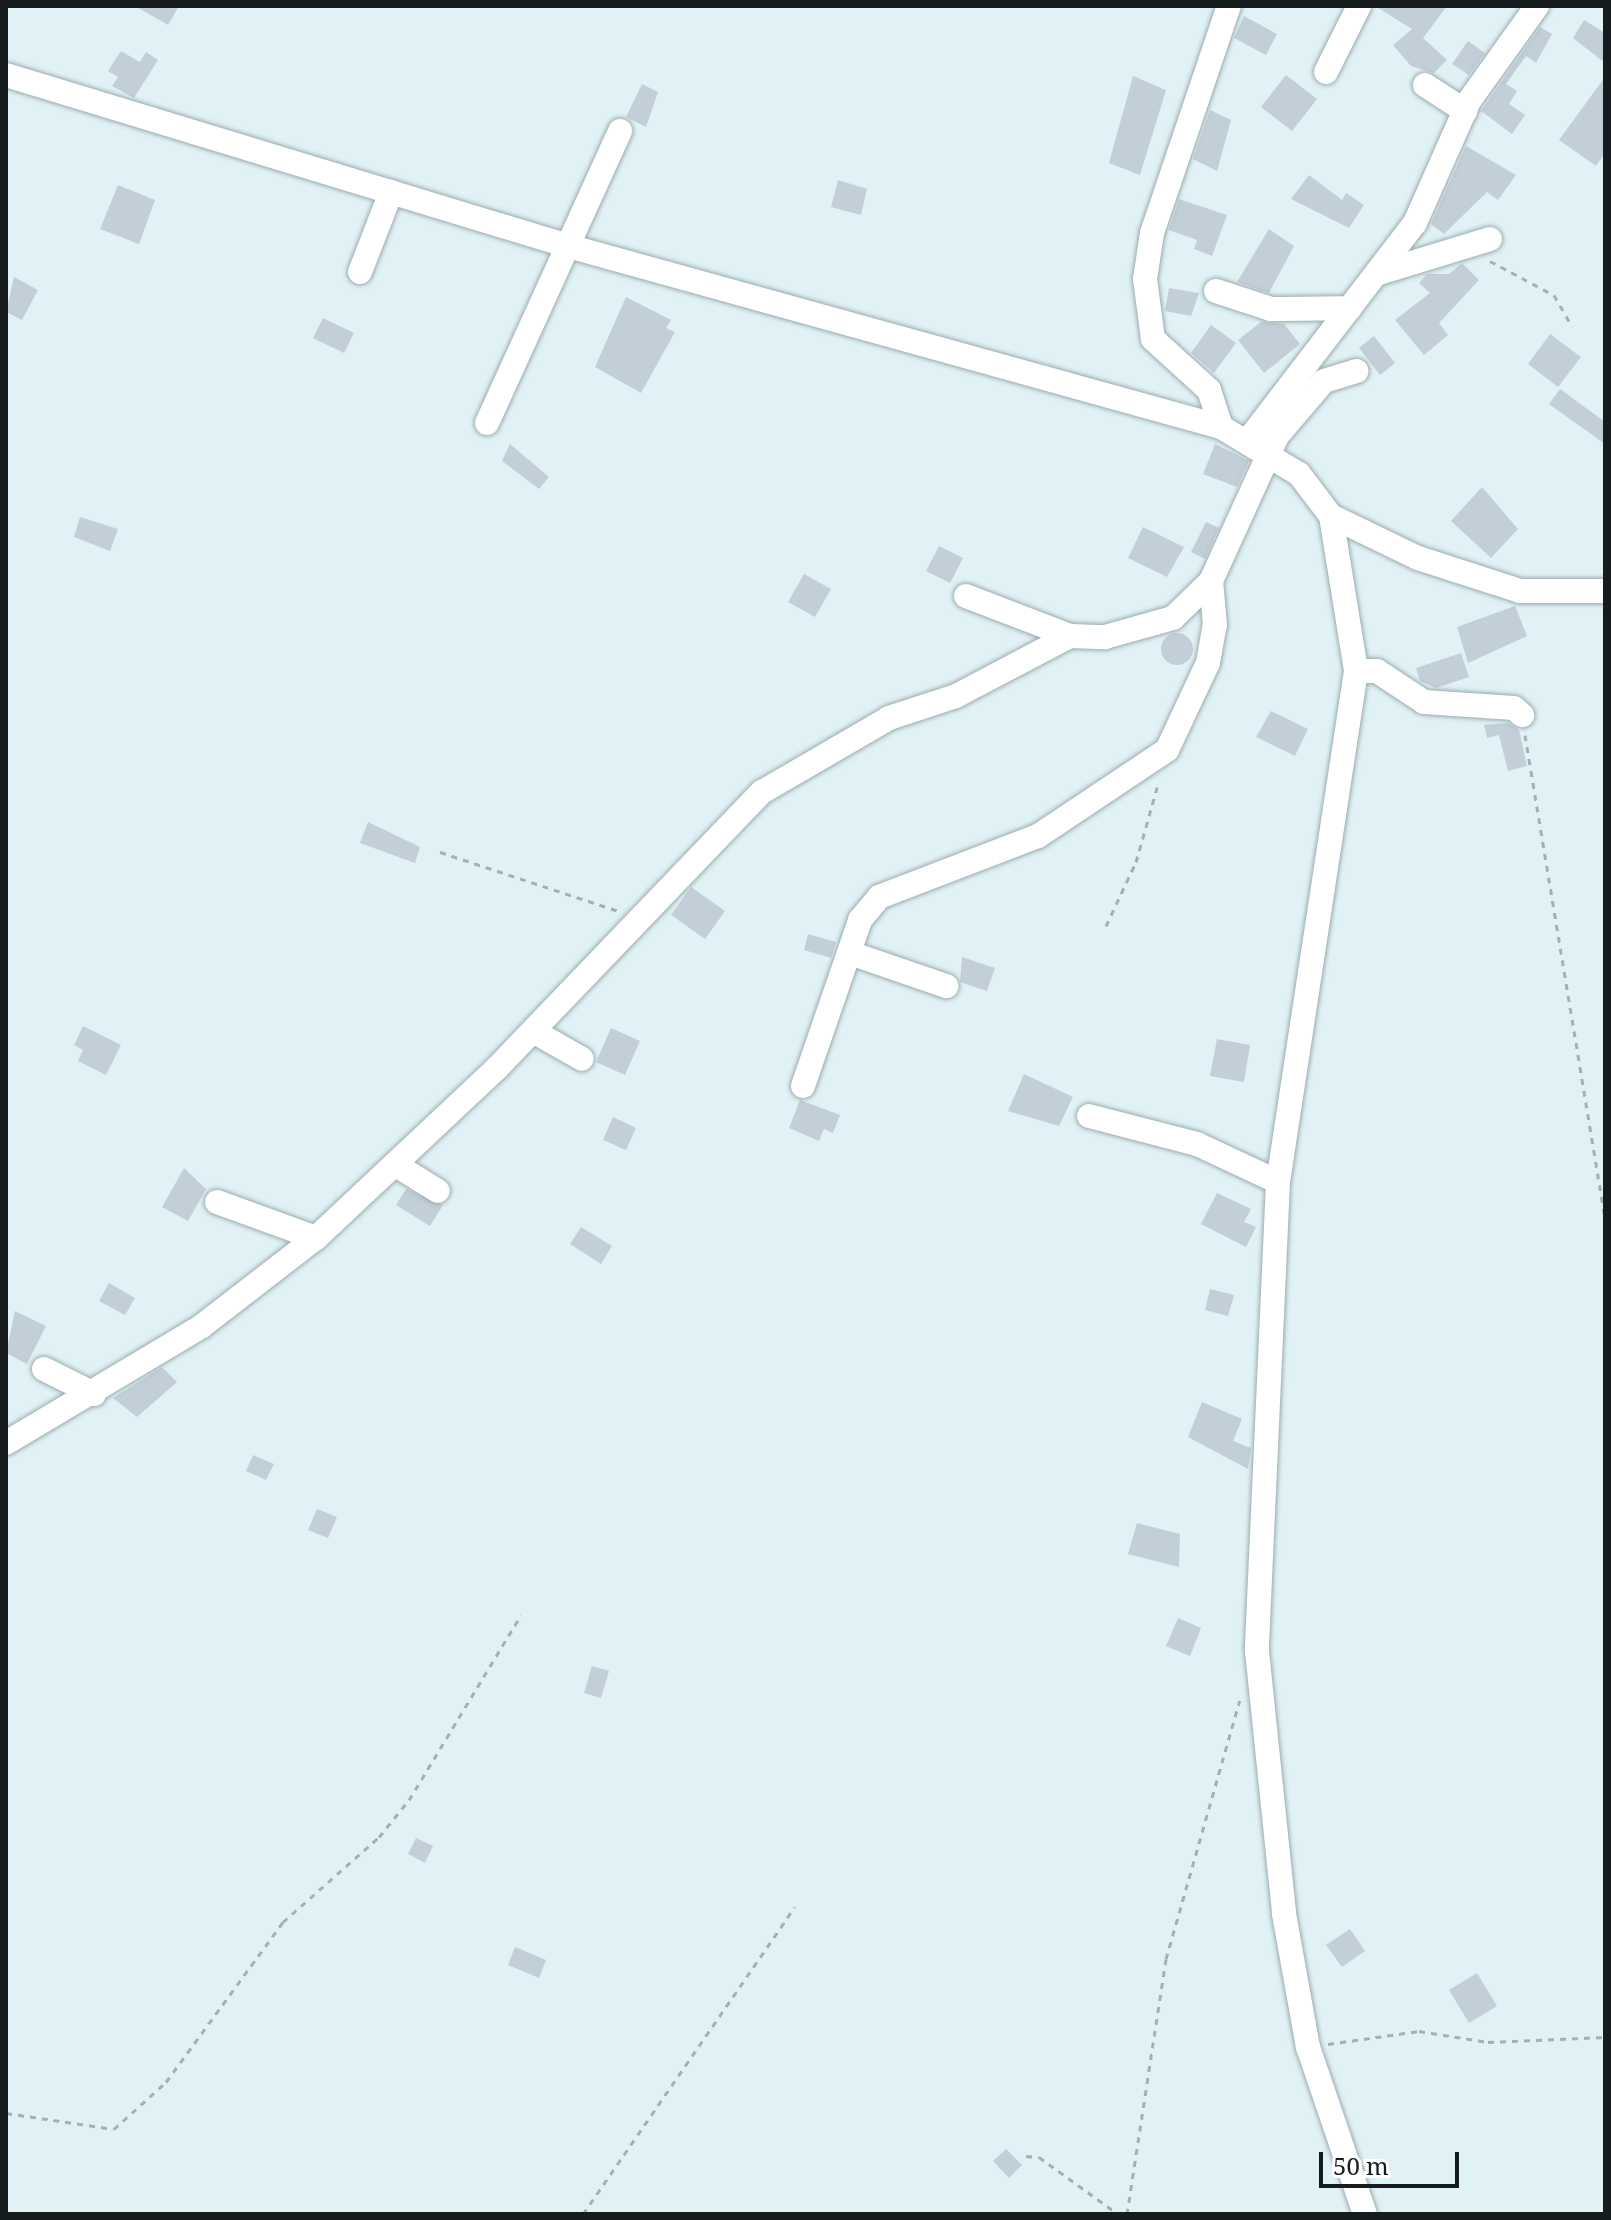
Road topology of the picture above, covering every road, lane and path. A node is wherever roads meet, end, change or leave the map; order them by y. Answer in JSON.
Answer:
{"nodes":[{"id":1,"x":1229,"y":6,"type":"edge"},
{"id":2,"x":1359,"y":6,"type":"edge"},
{"id":3,"x":1537,"y":6,"type":"edge"},
{"id":4,"x":1326,"y":72,"type":"dead end"},
{"id":5,"x":6,"y":75,"type":"edge"},
{"id":6,"x":1425,"y":85,"type":"dead end"},
{"id":7,"x":1465,"y":111,"type":"junction"},
{"id":8,"x":620,"y":131,"type":"dead end"},
{"id":9,"x":391,"y":192,"type":"junction"},
{"id":10,"x":1490,"y":239,"type":"dead end"},
{"id":11,"x":568,"y":246,"type":"junction"},
{"id":12,"x":1455,"y":249,"type":"junction"},
{"id":13,"x":360,"y":272,"type":"dead end"},
{"id":14,"x":1379,"y":273,"type":"junction"},
{"id":15,"x":1216,"y":291,"type":"dead end"},
{"id":16,"x":1350,"y":308,"type":"junction"},
{"id":17,"x":1572,"y":326,"type":"dead end"},
{"id":18,"x":1356,"y":371,"type":"dead end"},
{"id":19,"x":487,"y":423,"type":"dead end"},
{"id":20,"x":1221,"y":427,"type":"junction"},
{"id":21,"x":1249,"y":439,"type":"junction"},
{"id":22,"x":1271,"y":452,"type":"junction"},
{"id":23,"x":1331,"y":516,"type":"junction"},
{"id":24,"x":1211,"y":581,"type":"junction"},
{"id":25,"x":1605,"y":591,"type":"edge"},
{"id":26,"x":966,"y":596,"type":"dead end"},
{"id":27,"x":1070,"y":636,"type":"junction"},
{"id":28,"x":1356,"y":671,"type":"junction"},
{"id":29,"x":1522,"y":715,"type":"joint"},
{"id":30,"x":1167,"y":750,"type":"junction"},
{"id":31,"x":440,"y":852,"type":"dead end"},
{"id":32,"x":637,"y":921,"type":"junction"},
{"id":33,"x":1106,"y":926,"type":"dead end"},
{"id":34,"x":850,"y":953,"type":"junction"},
{"id":35,"x":946,"y":986,"type":"dead end"},
{"id":36,"x":533,"y":1031,"type":"junction"},
{"id":37,"x":582,"y":1059,"type":"dead end"},
{"id":38,"x":803,"y":1086,"type":"dead end"},
{"id":39,"x":1089,"y":1116,"type":"dead end"},
{"id":40,"x":396,"y":1165,"type":"junction"},
{"id":41,"x":1278,"y":1182,"type":"junction"},
{"id":42,"x":438,"y":1191,"type":"dead end"},
{"id":43,"x":217,"y":1202,"type":"dead end"},
{"id":44,"x":1605,"y":1216,"type":"edge"},
{"id":45,"x":316,"y":1238,"type":"junction"},
{"id":46,"x":1605,"y":1261,"type":"edge"},
{"id":47,"x":1605,"y":1294,"type":"edge"},
{"id":48,"x":44,"y":1369,"type":"dead end"},
{"id":49,"x":94,"y":1394,"type":"junction"},
{"id":50,"x":6,"y":1443,"type":"edge"},
{"id":51,"x":521,"y":1615,"type":"dead end"},
{"id":52,"x":1242,"y":1695,"type":"dead end"},
{"id":53,"x":795,"y":1907,"type":"dead end"},
{"id":54,"x":1605,"y":2037,"type":"edge"},
{"id":55,"x":1308,"y":2047,"type":"junction"},
{"id":56,"x":6,"y":2113,"type":"edge"},
{"id":57,"x":1026,"y":2156,"type":"dead end"},
{"id":58,"x":583,"y":2214,"type":"edge"},
{"id":59,"x":1118,"y":2214,"type":"edge"},
{"id":60,"x":1127,"y":2214,"type":"edge"},
{"id":61,"x":1365,"y":2214,"type":"edge"}],
"edges":[{"from":1,"to":20,"type":"street"},
{"from":2,"to":4,"type":"street"},
{"from":3,"to":7,"type":"street"},
{"from":5,"to":9,"type":"street"},
{"from":6,"to":7,"type":"street"},
{"from":7,"to":14,"type":"street"},
{"from":8,"to":11,"type":"street"},
{"from":9,"to":11,"type":"street"},
{"from":9,"to":13,"type":"street"},
{"from":10,"to":12,"type":"street"},
{"from":11,"to":19,"type":"street"},
{"from":11,"to":20,"type":"street"},
{"from":12,"to":14,"type":"street"},
{"from":12,"to":17,"type":"path"},
{"from":14,"to":16,"type":"street"},
{"from":15,"to":16,"type":"street"},
{"from":16,"to":21,"type":"street"},
{"from":18,"to":22,"type":"street"},
{"from":20,"to":21,"type":"street"},
{"from":21,"to":22,"type":"street"},
{"from":22,"to":23,"type":"street"},
{"from":22,"to":24,"type":"street"},
{"from":23,"to":25,"type":"street"},
{"from":23,"to":28,"type":"street"},
{"from":24,"to":27,"type":"street"},
{"from":24,"to":30,"type":"street"},
{"from":26,"to":27,"type":"street"},
{"from":27,"to":32,"type":"street"},
{"from":28,"to":29,"type":"street"},
{"from":28,"to":41,"type":"street"},
{"from":29,"to":44,"type":"path"},
{"from":30,"to":33,"type":"path"},
{"from":30,"to":34,"type":"street"},
{"from":31,"to":32,"type":"path"},
{"from":32,"to":36,"type":"street"},
{"from":34,"to":35,"type":"street"},
{"from":34,"to":38,"type":"street"},
{"from":36,"to":37,"type":"street"},
{"from":36,"to":40,"type":"street"},
{"from":39,"to":41,"type":"street"},
{"from":40,"to":42,"type":"street"},
{"from":40,"to":45,"type":"street"},
{"from":41,"to":55,"type":"street"},
{"from":43,"to":45,"type":"street"},
{"from":45,"to":49,"type":"street"},
{"from":46,"to":47,"type":"path"},
{"from":48,"to":49,"type":"street"},
{"from":49,"to":50,"type":"street"},
{"from":51,"to":56,"type":"path"},
{"from":52,"to":60,"type":"path"},
{"from":53,"to":58,"type":"path"},
{"from":54,"to":55,"type":"path"},
{"from":55,"to":61,"type":"street"},
{"from":57,"to":59,"type":"path"}]}
